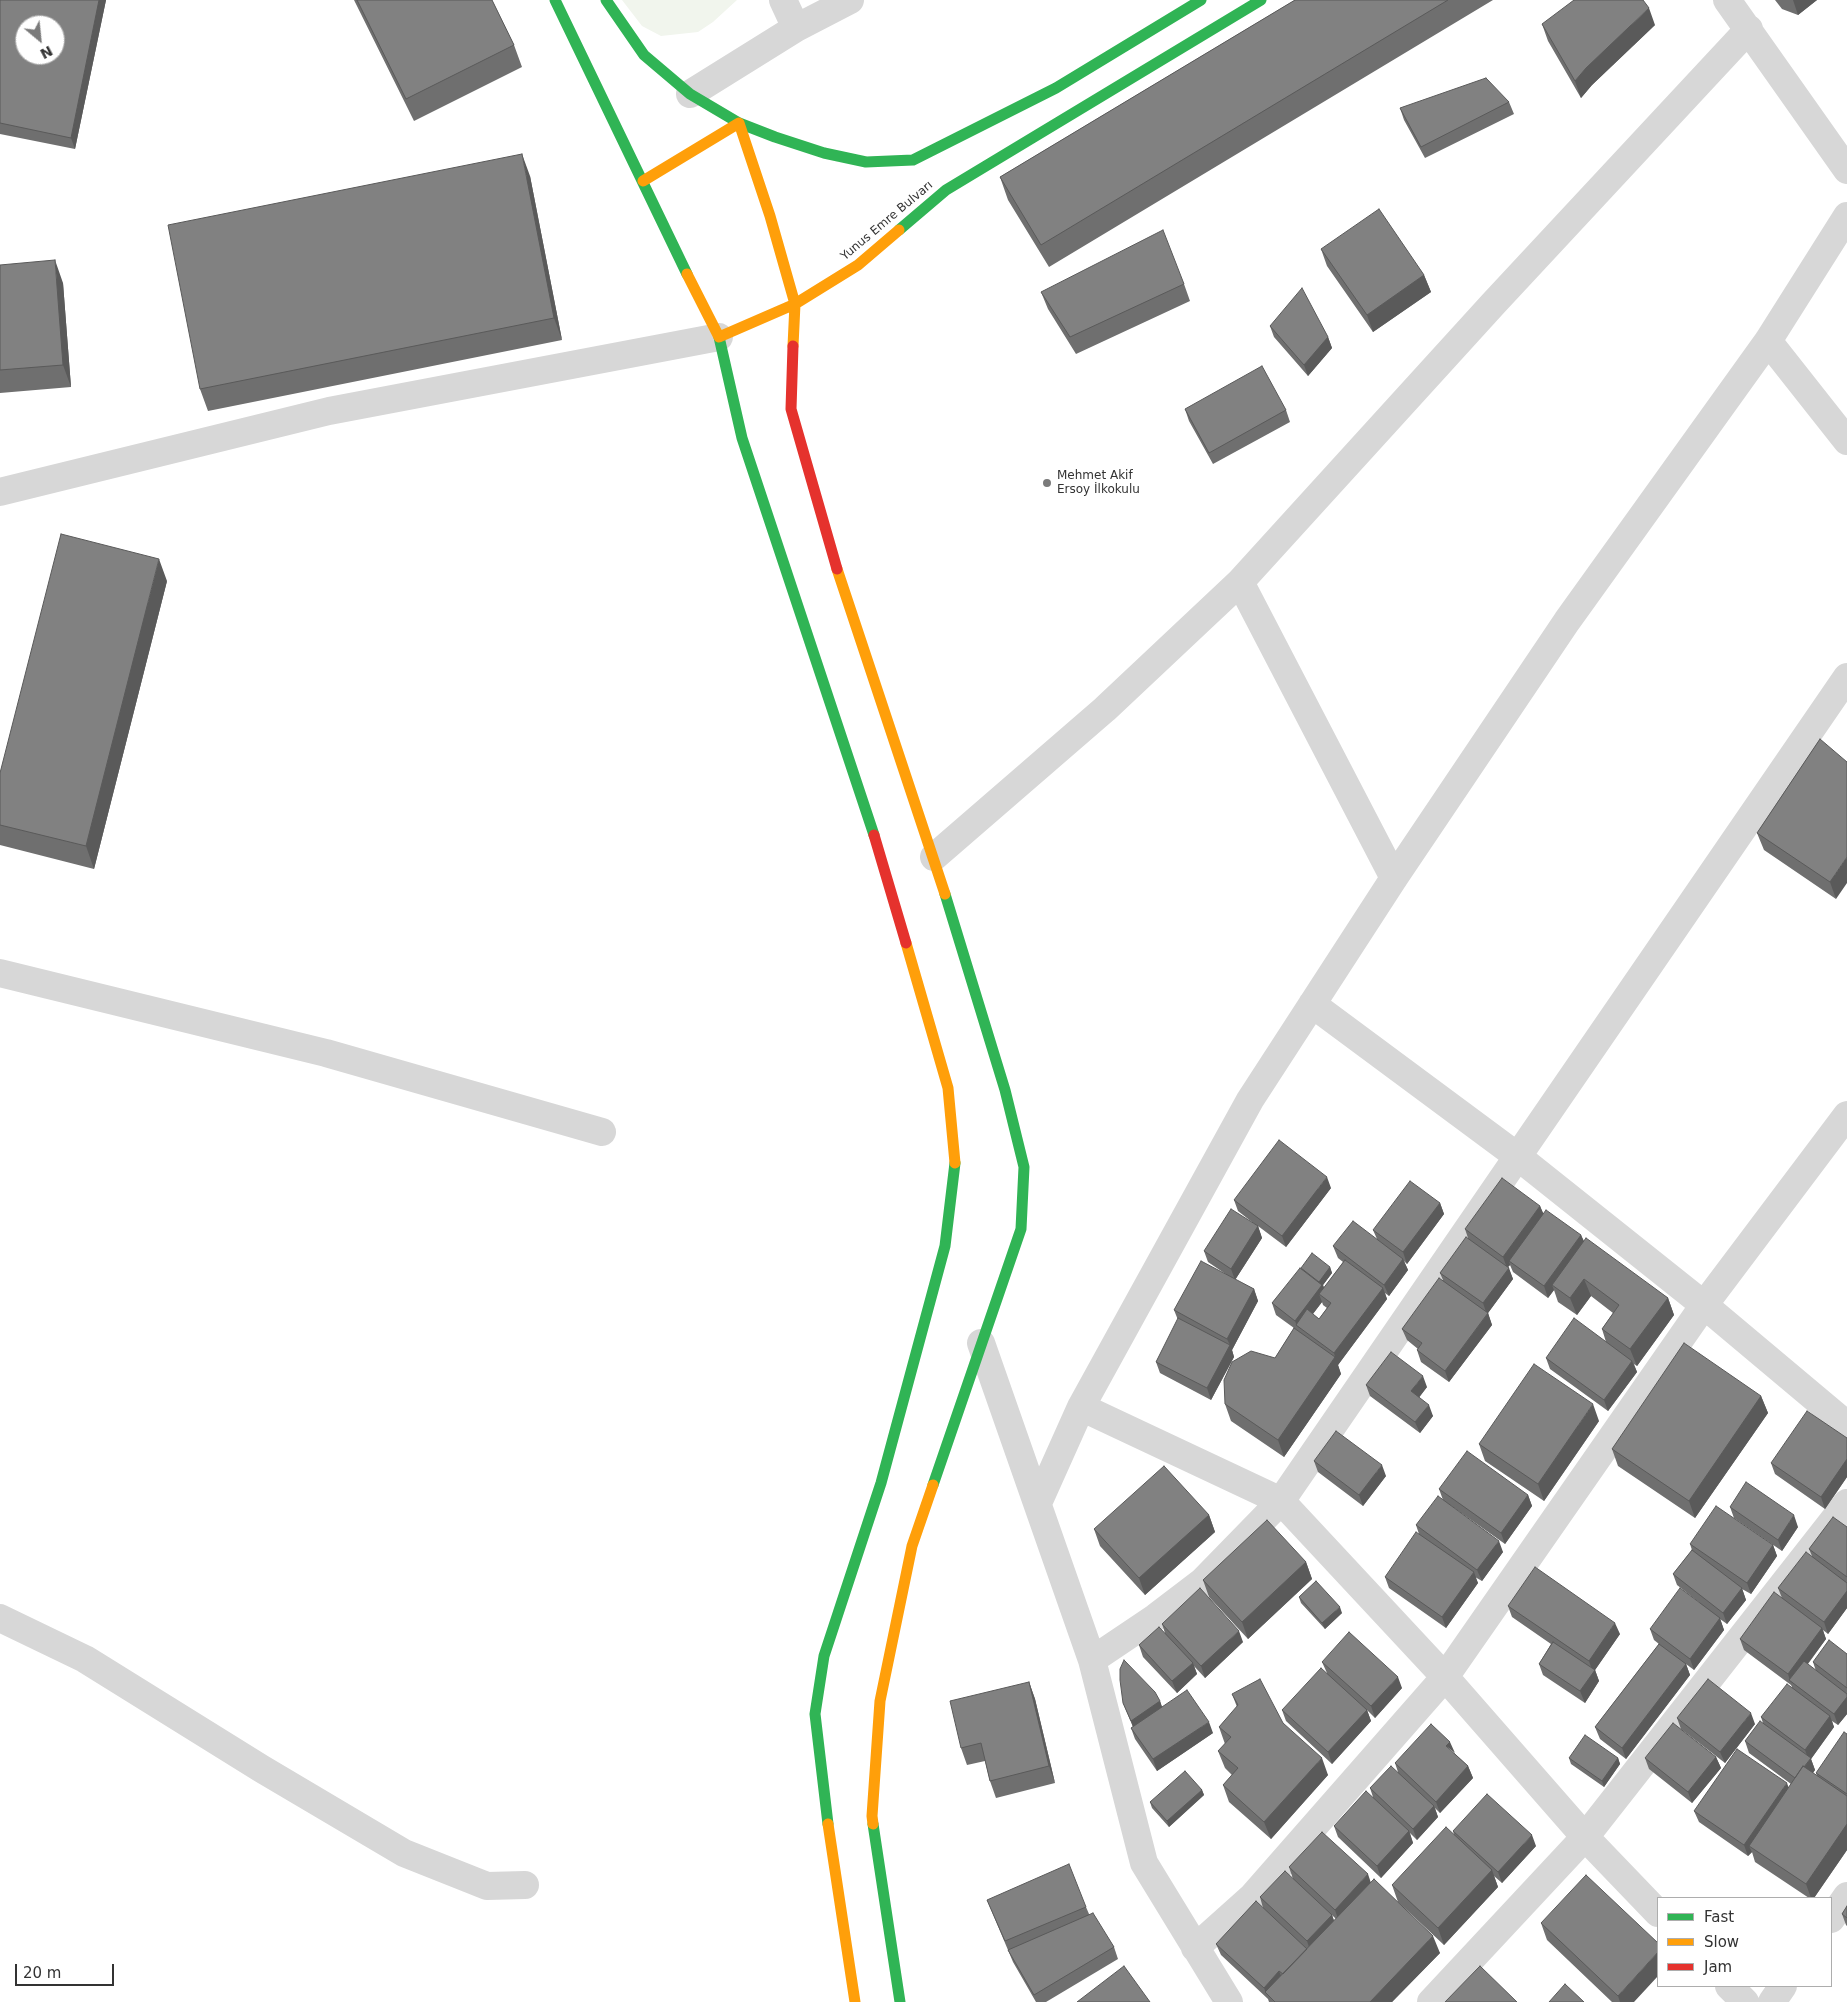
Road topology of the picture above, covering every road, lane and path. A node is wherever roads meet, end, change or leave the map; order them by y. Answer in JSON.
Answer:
{"nodes":[{"id":1,"x":555,"y":0,"type":"edge"},
{"id":2,"x":606,"y":0,"type":"edge"},
{"id":3,"x":783,"y":0,"type":"edge"},
{"id":4,"x":850,"y":0,"type":"edge"},
{"id":5,"x":1201,"y":0,"type":"edge"},
{"id":6,"x":1261,"y":0,"type":"edge"},
{"id":7,"x":1727,"y":0,"type":"edge"},
{"id":8,"x":796,"y":28,"type":"junction"},
{"id":9,"x":1749,"y":29,"type":"junction"},
{"id":10,"x":690,"y":94,"type":"junction"},
{"id":11,"x":739,"y":122,"type":"junction"},
{"id":12,"x":1847,"y":170,"type":"edge"},
{"id":13,"x":642,"y":181,"type":"junction"},
{"id":14,"x":1847,"y":216,"type":"edge"},
{"id":15,"x":795,"y":304,"type":"junction"},
{"id":16,"x":719,"y":337,"type":"junction"},
{"id":17,"x":1768,"y":341,"type":"junction"},
{"id":18,"x":1847,"y":441,"type":"edge"},
{"id":19,"x":0,"y":492,"type":"edge"},
{"id":20,"x":1240,"y":582,"type":"junction"},
{"id":21,"x":1847,"y":677,"type":"edge"},
{"id":22,"x":934,"y":857,"type":"junction"},
{"id":23,"x":1394,"y":878,"type":"junction"},
{"id":24,"x":0,"y":973,"type":"edge"},
{"id":25,"x":1312,"y":1004,"type":"junction"},
{"id":26,"x":1847,"y":1115,"type":"edge"},
{"id":27,"x":602,"y":1132,"type":"dead end"},
{"id":28,"x":1517,"y":1156,"type":"junction"},
{"id":29,"x":1704,"y":1305,"type":"junction"},
{"id":30,"x":981,"y":1344,"type":"junction"},
{"id":31,"x":1081,"y":1407,"type":"junction"},
{"id":32,"x":1847,"y":1425,"type":"edge"},
{"id":33,"x":1281,"y":1501,"type":"junction"},
{"id":34,"x":1038,"y":1503,"type":"junction"},
{"id":35,"x":1847,"y":1503,"type":"edge"},
{"id":36,"x":0,"y":1618,"type":"edge"},
{"id":37,"x":1092,"y":1660,"type":"junction"},
{"id":38,"x":1445,"y":1677,"type":"junction"},
{"id":39,"x":1585,"y":1837,"type":"junction"},
{"id":40,"x":525,"y":1885,"type":"dead end"},
{"id":41,"x":1847,"y":1896,"type":"edge"},
{"id":42,"x":1657,"y":1912,"type":"edge"},
{"id":43,"x":1832,"y":1918,"type":"edge"},
{"id":44,"x":1195,"y":1948,"type":"junction"},
{"id":45,"x":1730,"y":1987,"type":"edge"},
{"id":46,"x":1782,"y":1987,"type":"edge"},
{"id":47,"x":855,"y":2002,"type":"edge"},
{"id":48,"x":900,"y":2002,"type":"edge"},
{"id":49,"x":1230,"y":2002,"type":"edge"},
{"id":50,"x":1431,"y":2002,"type":"edge"},
{"id":51,"x":1745,"y":2002,"type":"edge"},
{"id":52,"x":1772,"y":2002,"type":"edge"}],
"edges":[{"from":1,"to":13,"type":"street"},
{"from":2,"to":10,"type":"street"},
{"from":3,"to":8,"type":"street"},
{"from":4,"to":8,"type":"street"},
{"from":5,"to":11,"type":"street"},
{"from":6,"to":15,"type":"street","name":"Yunus Emre Bulvarı"},
{"from":7,"to":9,"type":"street"},
{"from":8,"to":10,"type":"street"},
{"from":9,"to":12,"type":"street"},
{"from":9,"to":20,"type":"street"},
{"from":10,"to":11,"type":"street"},
{"from":11,"to":13,"type":"street"},
{"from":11,"to":15,"type":"street"},
{"from":13,"to":16,"type":"street"},
{"from":14,"to":17,"type":"street"},
{"from":15,"to":16,"type":"street","name":"Yunus Emre Bulvarı"},
{"from":15,"to":22,"type":"street"},
{"from":16,"to":19,"type":"street"},
{"from":16,"to":47,"type":"street"},
{"from":17,"to":18,"type":"street"},
{"from":17,"to":23,"type":"street"},
{"from":20,"to":22,"type":"street"},
{"from":20,"to":23,"type":"street"},
{"from":21,"to":28,"type":"street"},
{"from":22,"to":30,"type":"street"},
{"from":23,"to":25,"type":"street"},
{"from":24,"to":27,"type":"street"},
{"from":25,"to":28,"type":"street"},
{"from":25,"to":31,"type":"street"},
{"from":26,"to":29,"type":"street"},
{"from":28,"to":29,"type":"street"},
{"from":28,"to":33,"type":"street"},
{"from":29,"to":32,"type":"street"},
{"from":29,"to":38,"type":"street"},
{"from":30,"to":34,"type":"street"},
{"from":30,"to":48,"type":"street"},
{"from":31,"to":33,"type":"street"},
{"from":31,"to":34,"type":"street"},
{"from":33,"to":37,"type":"street"},
{"from":33,"to":38,"type":"street"},
{"from":34,"to":37,"type":"street"},
{"from":35,"to":39,"type":"street"},
{"from":36,"to":40,"type":"street"},
{"from":37,"to":44,"type":"street"},
{"from":38,"to":39,"type":"street"},
{"from":38,"to":44,"type":"street"},
{"from":39,"to":42,"type":"street"},
{"from":39,"to":50,"type":"street"},
{"from":41,"to":43,"type":"street"},
{"from":44,"to":49,"type":"street"},
{"from":45,"to":51,"type":"street"},
{"from":46,"to":52,"type":"street"}]}
